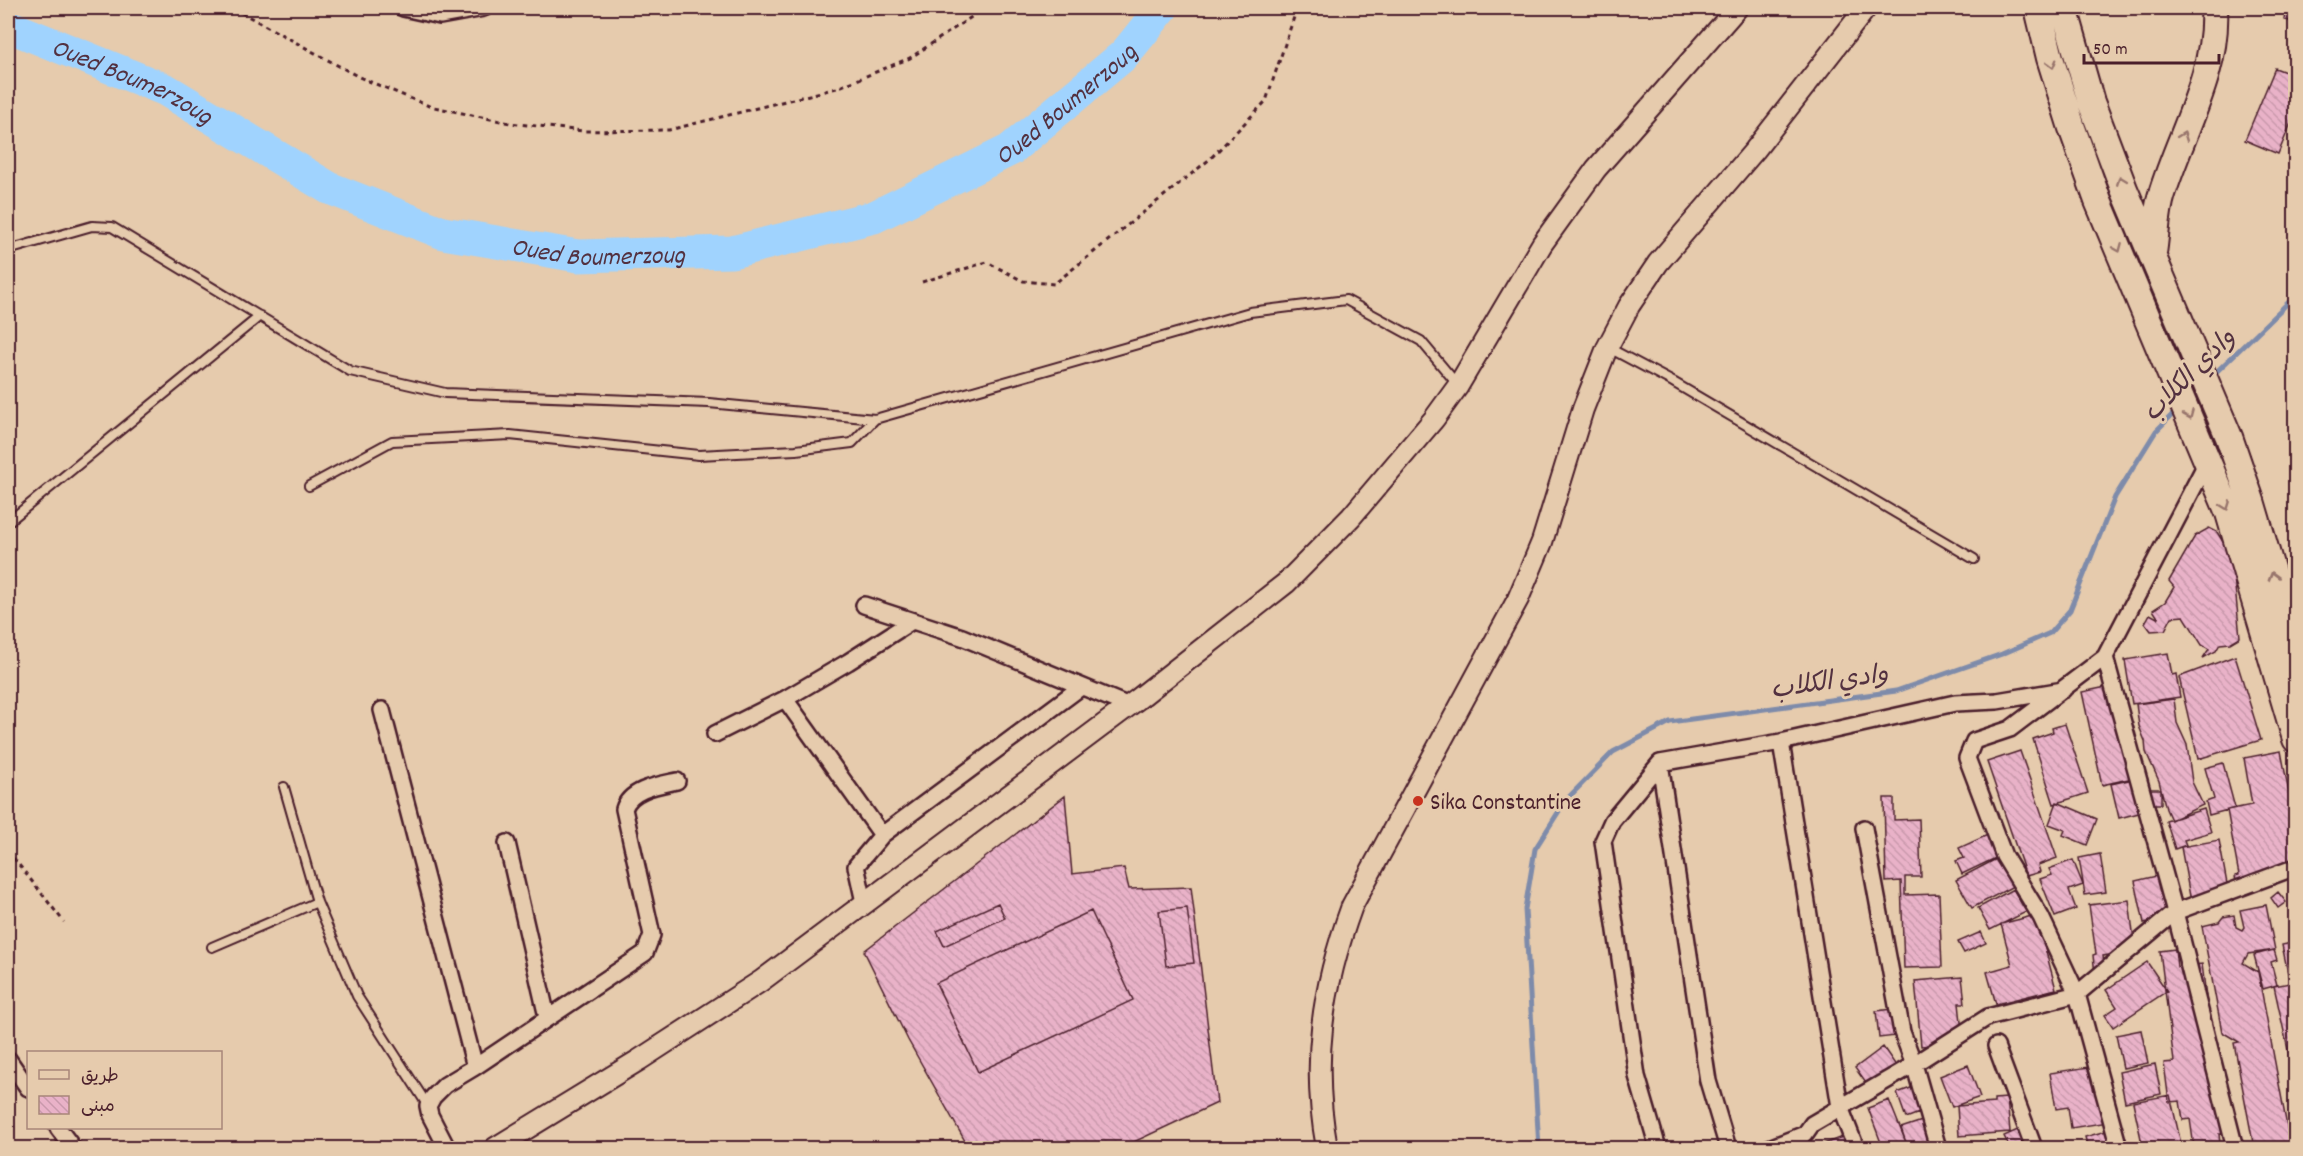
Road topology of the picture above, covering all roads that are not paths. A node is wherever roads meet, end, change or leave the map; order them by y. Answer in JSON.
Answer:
{"nodes":[{"id":1,"x":403,"y":8,"type":"edge"},
{"id":2,"x":484,"y":8,"type":"edge"},
{"id":3,"x":1737,"y":8,"type":"edge"},
{"id":4,"x":2038,"y":8,"type":"edge"},
{"id":5,"x":2064,"y":8,"type":"edge"},
{"id":6,"x":2214,"y":8,"type":"edge"},
{"id":7,"x":1864,"y":9,"type":"edge"},
{"id":8,"x":8,"y":250,"type":"edge"},
{"id":9,"x":2153,"y":254,"type":"junction"},
{"id":10,"x":260,"y":316,"type":"junction"},
{"id":11,"x":1607,"y":348,"type":"junction"},
{"id":12,"x":1458,"y":386,"type":"junction"},
{"id":13,"x":875,"y":419,"type":"junction"},
{"id":14,"x":2206,"y":456,"type":"junction"},
{"id":15,"x":309,"y":486,"type":"dead end"},
{"id":16,"x":8,"y":522,"type":"edge"},
{"id":17,"x":1974,"y":559,"type":"dead end"},
{"id":18,"x":864,"y":605,"type":"dead end"},
{"id":19,"x":912,"y":621,"type":"junction"},
{"id":20,"x":2295,"y":653,"type":"edge"},
{"id":21,"x":2105,"y":657,"type":"junction"},
{"id":22,"x":1081,"y":687,"type":"junction"},
{"id":23,"x":2063,"y":690,"type":"junction"},
{"id":24,"x":785,"y":699,"type":"junction"},
{"id":25,"x":1129,"y":706,"type":"junction"},
{"id":26,"x":382,"y":710,"type":"dead end"},
{"id":27,"x":715,"y":734,"type":"dead end"},
{"id":28,"x":2295,"y":739,"type":"edge"},
{"id":29,"x":1781,"y":742,"type":"junction"},
{"id":30,"x":1660,"y":763,"type":"junction"},
{"id":31,"x":677,"y":781,"type":"dead end"},
{"id":32,"x":284,"y":787,"type":"dead end"},
{"id":33,"x":1864,"y":828,"type":"dead end"},
{"id":34,"x":882,"y":835,"type":"junction"},
{"id":35,"x":507,"y":843,"type":"dead end"},
{"id":36,"x":2295,"y":867,"type":"edge"},
{"id":37,"x":317,"y":902,"type":"junction"},
{"id":38,"x":864,"y":902,"type":"junction"},
{"id":39,"x":2175,"y":912,"type":"junction"},
{"id":40,"x":212,"y":947,"type":"dead end"},
{"id":41,"x":2077,"y":994,"type":"junction"},
{"id":42,"x":547,"y":1017,"type":"junction"},
{"id":43,"x":1996,"y":1046,"type":"dead end"},
{"id":44,"x":8,"y":1059,"type":"edge"},
{"id":45,"x":1914,"y":1064,"type":"junction"},
{"id":46,"x":475,"y":1067,"type":"junction"},
{"id":47,"x":27,"y":1087,"type":"edge"},
{"id":48,"x":428,"y":1106,"type":"junction"},
{"id":49,"x":1840,"y":1107,"type":"junction"},
{"id":50,"x":59,"y":1129,"type":"edge"},
{"id":51,"x":73,"y":1149,"type":"edge"},
{"id":52,"x":447,"y":1149,"type":"edge"},
{"id":53,"x":495,"y":1149,"type":"edge"},
{"id":54,"x":1327,"y":1149,"type":"edge"},
{"id":55,"x":1658,"y":1149,"type":"edge"},
{"id":56,"x":1728,"y":1149,"type":"edge"},
{"id":57,"x":1769,"y":1149,"type":"edge"},
{"id":58,"x":1856,"y":1149,"type":"edge"},
{"id":59,"x":1938,"y":1149,"type":"edge"},
{"id":60,"x":2034,"y":1149,"type":"edge"},
{"id":61,"x":2119,"y":1149,"type":"edge"},
{"id":62,"x":2235,"y":1149,"type":"edge"}],
"edges":[{"from":1,"to":2,"type":"street"},
{"from":3,"to":12,"type":"street"},
{"from":4,"to":14,"type":"highway","one_way":true},
{"from":9,"to":5,"type":"highway","one_way":true},
{"from":9,"to":6,"type":"highway","one_way":true},
{"from":7,"to":11,"type":"street"},
{"from":8,"to":10,"type":"lane"},
{"from":20,"to":9,"type":"highway","one_way":true},
{"from":10,"to":13,"type":"lane"},
{"from":10,"to":16,"type":"lane"},
{"from":11,"to":17,"type":"lane"},
{"from":11,"to":54,"type":"street"},
{"from":12,"to":13,"type":"lane"},
{"from":12,"to":25,"type":"street"},
{"from":13,"to":15,"type":"lane"},
{"from":14,"to":21,"type":"street"},
{"from":14,"to":28,"type":"highway","one_way":true},
{"from":18,"to":19,"type":"street"},
{"from":19,"to":22,"type":"street"},
{"from":19,"to":24,"type":"street"},
{"from":21,"to":23,"type":"street"},
{"from":21,"to":39,"type":"street"},
{"from":22,"to":25,"type":"street"},
{"from":22,"to":34,"type":"street"},
{"from":23,"to":29,"type":"street"},
{"from":23,"to":41,"type":"street"},
{"from":24,"to":27,"type":"street"},
{"from":24,"to":34,"type":"street"},
{"from":25,"to":38,"type":"street"},
{"from":26,"to":46,"type":"street"},
{"from":29,"to":30,"type":"street"},
{"from":29,"to":49,"type":"street"},
{"from":30,"to":55,"type":"street"},
{"from":30,"to":56,"type":"street"},
{"from":31,"to":42,"type":"street"},
{"from":32,"to":37,"type":"lane"},
{"from":33,"to":45,"type":"street"},
{"from":34,"to":38,"type":"street"},
{"from":35,"to":42,"type":"street"},
{"from":36,"to":39,"type":"street"},
{"from":37,"to":40,"type":"lane"},
{"from":37,"to":48,"type":"lane"},
{"from":38,"to":53,"type":"street"},
{"from":39,"to":41,"type":"street"},
{"from":39,"to":62,"type":"street"},
{"from":41,"to":45,"type":"street"},
{"from":41,"to":61,"type":"street"},
{"from":42,"to":46,"type":"street"},
{"from":43,"to":60,"type":"street"},
{"from":44,"to":47,"type":"street"},
{"from":45,"to":49,"type":"street"},
{"from":45,"to":59,"type":"street"},
{"from":46,"to":48,"type":"street"},
{"from":48,"to":52,"type":"street"},
{"from":49,"to":57,"type":"street"},
{"from":49,"to":58,"type":"street"},
{"from":50,"to":51,"type":"street"}]}
